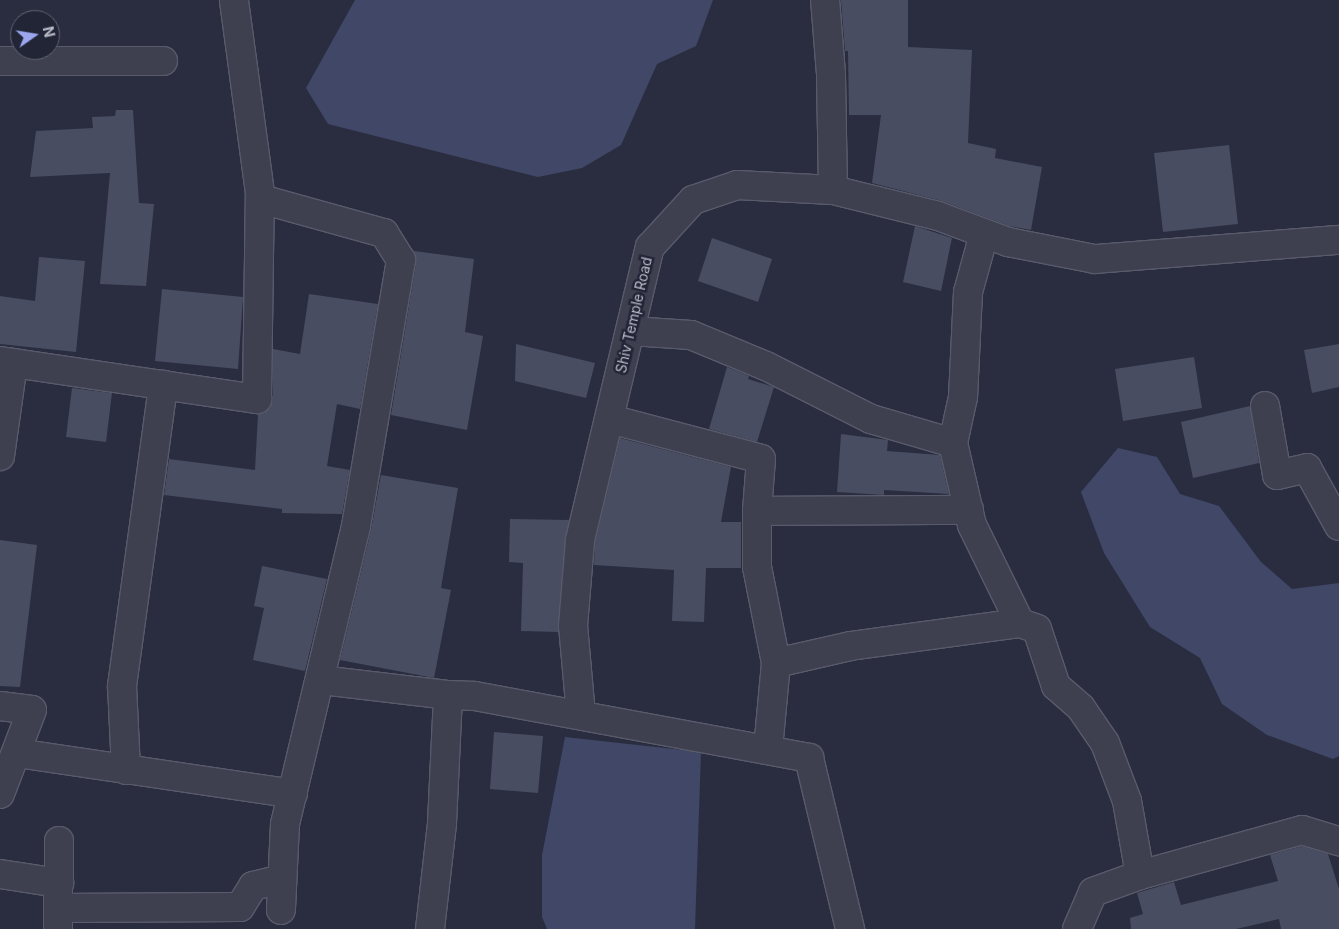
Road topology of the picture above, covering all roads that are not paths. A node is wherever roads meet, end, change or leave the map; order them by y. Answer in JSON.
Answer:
{"nodes":[{"id":1,"x":234,"y":0,"type":"edge"},
{"id":2,"x":825,"y":0,"type":"edge"},
{"id":3,"x":0,"y":61,"type":"edge"},
{"id":4,"x":162,"y":61,"type":"dead end"},
{"id":5,"x":832,"y":190,"type":"junction"},
{"id":6,"x":261,"y":199,"type":"junction"},
{"id":7,"x":984,"y":234,"type":"junction"},
{"id":8,"x":1339,"y":240,"type":"edge"},
{"id":9,"x":631,"y":331,"type":"junction"},
{"id":10,"x":7,"y":362,"type":"edge"},
{"id":11,"x":163,"y":385,"type":"junction"},
{"id":12,"x":1265,"y":406,"type":"dead end"},
{"id":13,"x":610,"y":418,"type":"junction"},
{"id":14,"x":953,"y":443,"type":"junction"},
{"id":15,"x":0,"y":456,"type":"edge"},
{"id":16,"x":968,"y":510,"type":"junction"},
{"id":17,"x":757,"y":511,"type":"junction"},
{"id":18,"x":1339,"y":526,"type":"edge"},
{"id":19,"x":1020,"y":623,"type":"junction"},
{"id":20,"x":776,"y":663,"type":"junction"},
{"id":21,"x":321,"y":680,"type":"junction"},
{"id":22,"x":448,"y":695,"type":"junction"},
{"id":23,"x":0,"y":706,"type":"edge"},
{"id":24,"x":581,"y":715,"type":"junction"},
{"id":25,"x":768,"y":750,"type":"junction"},
{"id":26,"x":17,"y":752,"type":"junction"},
{"id":27,"x":126,"y":770,"type":"junction"},
{"id":28,"x":0,"y":794,"type":"edge"},
{"id":29,"x":293,"y":794,"type":"junction"},
{"id":30,"x":59,"y":841,"type":"dead end"},
{"id":31,"x":1339,"y":841,"type":"edge"},
{"id":32,"x":0,"y":874,"type":"edge"},
{"id":33,"x":1140,"y":875,"type":"junction"},
{"id":34,"x":282,"y":879,"type":"junction"},
{"id":35,"x":58,"y":907,"type":"edge"},
{"id":36,"x":281,"y":910,"type":"dead end"},
{"id":37,"x":430,"y":929,"type":"edge"},
{"id":38,"x":850,"y":929,"type":"edge"},
{"id":39,"x":1077,"y":929,"type":"edge"}],
"edges":[{"from":1,"to":6,"type":"street"},
{"from":2,"to":5,"type":"street"},
{"from":3,"to":4,"type":"street"},
{"from":5,"to":7,"type":"street","name":"Shiv Temple Road"},
{"from":5,"to":9,"type":"street","name":"Shiv Temple Road"},
{"from":6,"to":11,"type":"street"},
{"from":6,"to":21,"type":"street"},
{"from":7,"to":8,"type":"street","name":"Shiv Temple Road"},
{"from":7,"to":14,"type":"street"},
{"from":9,"to":13,"type":"street","name":"Shiv Temple Road"},
{"from":9,"to":14,"type":"street"},
{"from":10,"to":11,"type":"street"},
{"from":10,"to":15,"type":"street"},
{"from":11,"to":27,"type":"street"},
{"from":12,"to":18,"type":"street"},
{"from":13,"to":17,"type":"street"},
{"from":13,"to":24,"type":"street","name":"Shiv Temple Road"},
{"from":14,"to":16,"type":"street"},
{"from":16,"to":17,"type":"street"},
{"from":16,"to":19,"type":"street"},
{"from":17,"to":20,"type":"street"},
{"from":19,"to":20,"type":"street"},
{"from":19,"to":33,"type":"street"},
{"from":20,"to":25,"type":"street"},
{"from":21,"to":22,"type":"street"},
{"from":21,"to":29,"type":"street"},
{"from":22,"to":24,"type":"street"},
{"from":22,"to":37,"type":"street"},
{"from":23,"to":26,"type":"street"},
{"from":24,"to":25,"type":"street"},
{"from":25,"to":38,"type":"street"},
{"from":26,"to":27,"type":"street"},
{"from":26,"to":28,"type":"street"},
{"from":27,"to":29,"type":"street"},
{"from":29,"to":34,"type":"street"},
{"from":30,"to":35,"type":"street"},
{"from":31,"to":33,"type":"street"},
{"from":32,"to":35,"type":"street"},
{"from":33,"to":39,"type":"street"},
{"from":34,"to":35,"type":"street"},
{"from":34,"to":36,"type":"street"}]}
